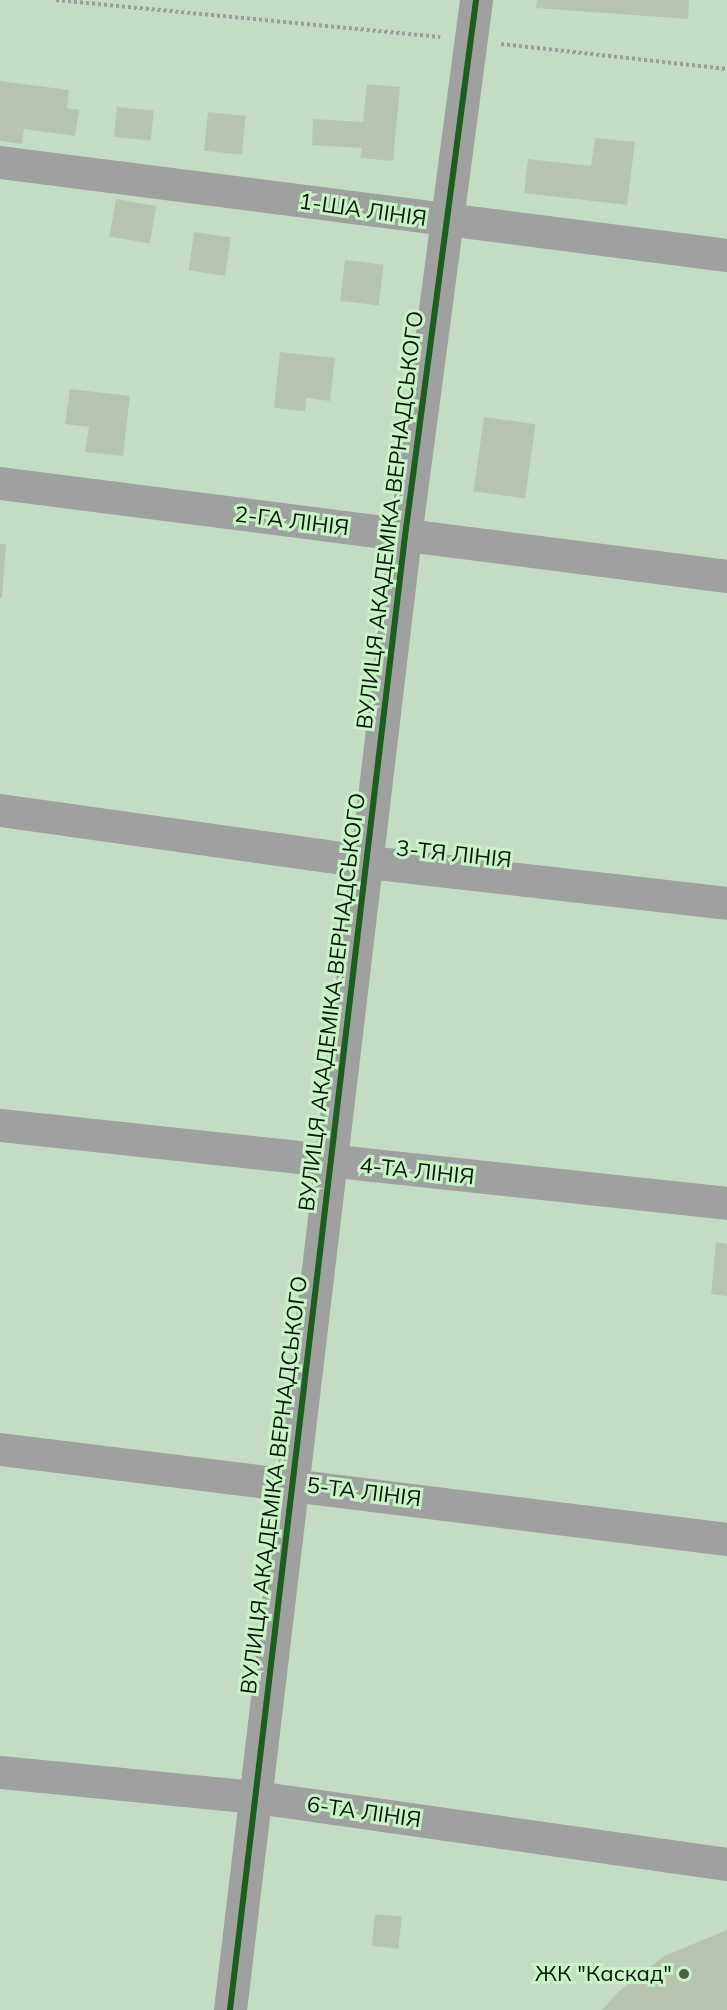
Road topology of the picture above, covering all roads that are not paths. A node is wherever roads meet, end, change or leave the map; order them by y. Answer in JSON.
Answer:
{"nodes":[{"id":1,"x":477,"y":0,"type":"edge"},
{"id":2,"x":0,"y":162,"type":"edge"},
{"id":3,"x":445,"y":221,"type":"junction"},
{"id":4,"x":727,"y":255,"type":"edge"},
{"id":5,"x":0,"y":483,"type":"edge"},
{"id":6,"x":405,"y":536,"type":"junction"},
{"id":7,"x":727,"y":576,"type":"edge"},
{"id":8,"x":0,"y":810,"type":"edge"},
{"id":9,"x":368,"y":862,"type":"junction"},
{"id":10,"x":727,"y":903,"type":"edge"},
{"id":11,"x":0,"y":1125,"type":"edge"},
{"id":12,"x":331,"y":1162,"type":"junction"},
{"id":13,"x":727,"y":1203,"type":"edge"},
{"id":14,"x":0,"y":1449,"type":"edge"},
{"id":15,"x":292,"y":1483,"type":"junction"},
{"id":16,"x":727,"y":1539,"type":"edge"},
{"id":17,"x":0,"y":1772,"type":"edge"},
{"id":18,"x":256,"y":1797,"type":"junction"},
{"id":19,"x":727,"y":1864,"type":"edge"},
{"id":20,"x":230,"y":2010,"type":"edge"}],
"edges":[{"from":1,"to":3,"type":"street","name":"ВУЛИЦЯ АКАДЕМІКА ВЕРНАДСЬКОГО"},
{"from":2,"to":3,"type":"street","name":"1-ША ЛІНІЯ"},
{"from":3,"to":4,"type":"street","name":"1-ША ЛІНІЯ"},
{"from":3,"to":6,"type":"street","name":"ВУЛИЦЯ АКАДЕМІКА ВЕРНАДСЬКОГО"},
{"from":5,"to":6,"type":"street","name":"2-ГА ЛІНІЯ"},
{"from":6,"to":7,"type":"street","name":"2-ГА ЛІНІЯ"},
{"from":6,"to":9,"type":"street","name":"ВУЛИЦЯ АКАДЕМІКА ВЕРНАДСЬКОГО"},
{"from":8,"to":9,"type":"street","name":"3-ТЯ ЛІНІЯ"},
{"from":9,"to":10,"type":"street","name":"3-ТЯ ЛІНІЯ"},
{"from":9,"to":12,"type":"street","name":"ВУЛИЦЯ АКАДЕМІКА ВЕРНАДСЬКОГО"},
{"from":11,"to":12,"type":"street","name":"4-ТА ЛІНІЯ"},
{"from":12,"to":13,"type":"street","name":"4-ТА ЛІНІЯ"},
{"from":12,"to":15,"type":"street","name":"ВУЛИЦЯ АКАДЕМІКА ВЕРНАДСЬКОГО"},
{"from":14,"to":15,"type":"street","name":"5-ТА ЛІНІЯ"},
{"from":15,"to":16,"type":"street","name":"5-ТА ЛІНІЯ"},
{"from":15,"to":18,"type":"street","name":"ВУЛИЦЯ АКАДЕМІКА ВЕРНАДСЬКОГО"},
{"from":17,"to":18,"type":"street","name":"6-ТА ЛІНІЯ"},
{"from":18,"to":19,"type":"street","name":"6-ТА ЛІНІЯ"},
{"from":18,"to":20,"type":"street","name":"ВУЛИЦЯ АКАДЕМІКА ВЕРНАДСЬКОГО"}]}
